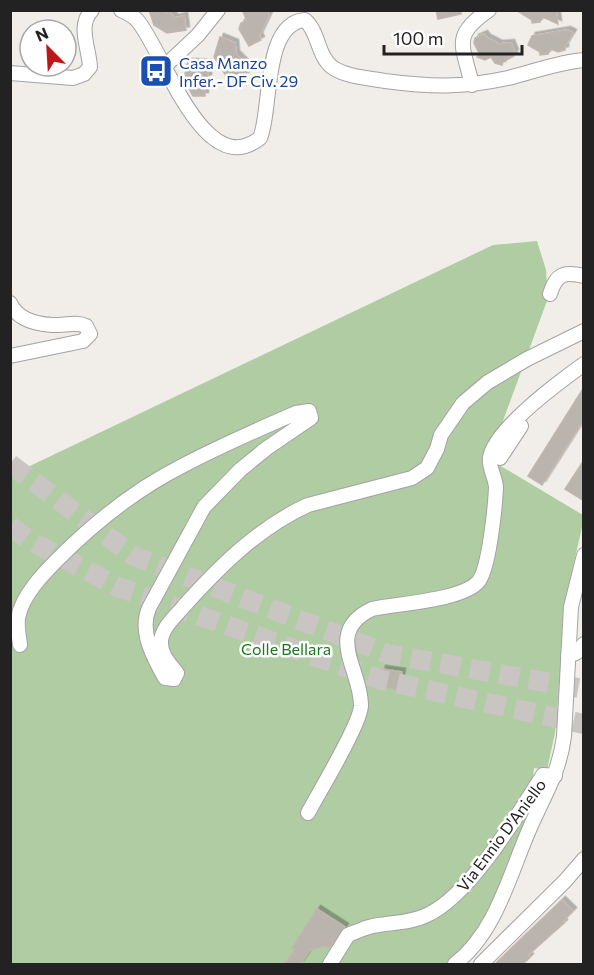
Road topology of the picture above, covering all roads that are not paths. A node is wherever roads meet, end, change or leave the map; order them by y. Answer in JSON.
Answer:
{"nodes":[{"id":1,"x":92,"y":10,"type":"edge"},
{"id":2,"x":121,"y":10,"type":"edge"},
{"id":3,"x":218,"y":10,"type":"edge"},
{"id":4,"x":489,"y":10,"type":"edge"},
{"id":5,"x":580,"y":59,"type":"edge"},
{"id":6,"x":164,"y":67,"type":"junction"},
{"id":7,"x":10,"y":73,"type":"edge"},
{"id":8,"x":472,"y":85,"type":"junction"},
{"id":9,"x":575,"y":272,"type":"edge"},
{"id":10,"x":550,"y":294,"type":"dead end"},
{"id":11,"x":10,"y":303,"type":"edge"},
{"id":12,"x":584,"y":331,"type":"edge"},
{"id":13,"x":10,"y":356,"type":"edge"},
{"id":14,"x":584,"y":364,"type":"edge"},
{"id":15,"x":584,"y":372,"type":"edge"},
{"id":16,"x":500,"y":458,"type":"dead end"},
{"id":17,"x":584,"y":555,"type":"edge"},
{"id":18,"x":584,"y":644,"type":"edge"},
{"id":19,"x":20,"y":645,"type":"dead end"},
{"id":20,"x":568,"y":656,"type":"junction"},
{"id":21,"x":555,"y":776,"type":"junction"},
{"id":22,"x":308,"y":813,"type":"dead end"},
{"id":23,"x":584,"y":859,"type":"edge"},
{"id":24,"x":330,"y":964,"type":"edge"},
{"id":25,"x":455,"y":964,"type":"edge"},
{"id":26,"x":481,"y":964,"type":"edge"}],
"edges":[{"from":1,"to":7,"type":"street"},
{"from":2,"to":6,"type":"street"},
{"from":3,"to":6,"type":"street"},
{"from":4,"to":8,"type":"street"},
{"from":5,"to":8,"type":"street"},
{"from":6,"to":8,"type":"street"},
{"from":9,"to":10,"type":"street"},
{"from":11,"to":13,"type":"street"},
{"from":12,"to":19,"type":"street"},
{"from":14,"to":22,"type":"street"},
{"from":15,"to":16,"type":"street"},
{"from":17,"to":20,"type":"street","name":"Via Ennio D'Aniello"},
{"from":18,"to":20,"type":"street"},
{"from":20,"to":21,"type":"street","name":"Via Ennio D'Aniello"},
{"from":21,"to":24,"type":"street","name":"Via Ennio D'Aniello"},
{"from":21,"to":25,"type":"street","name":"Via Ennio D'Aniello"},
{"from":23,"to":26,"type":"street"}]}
